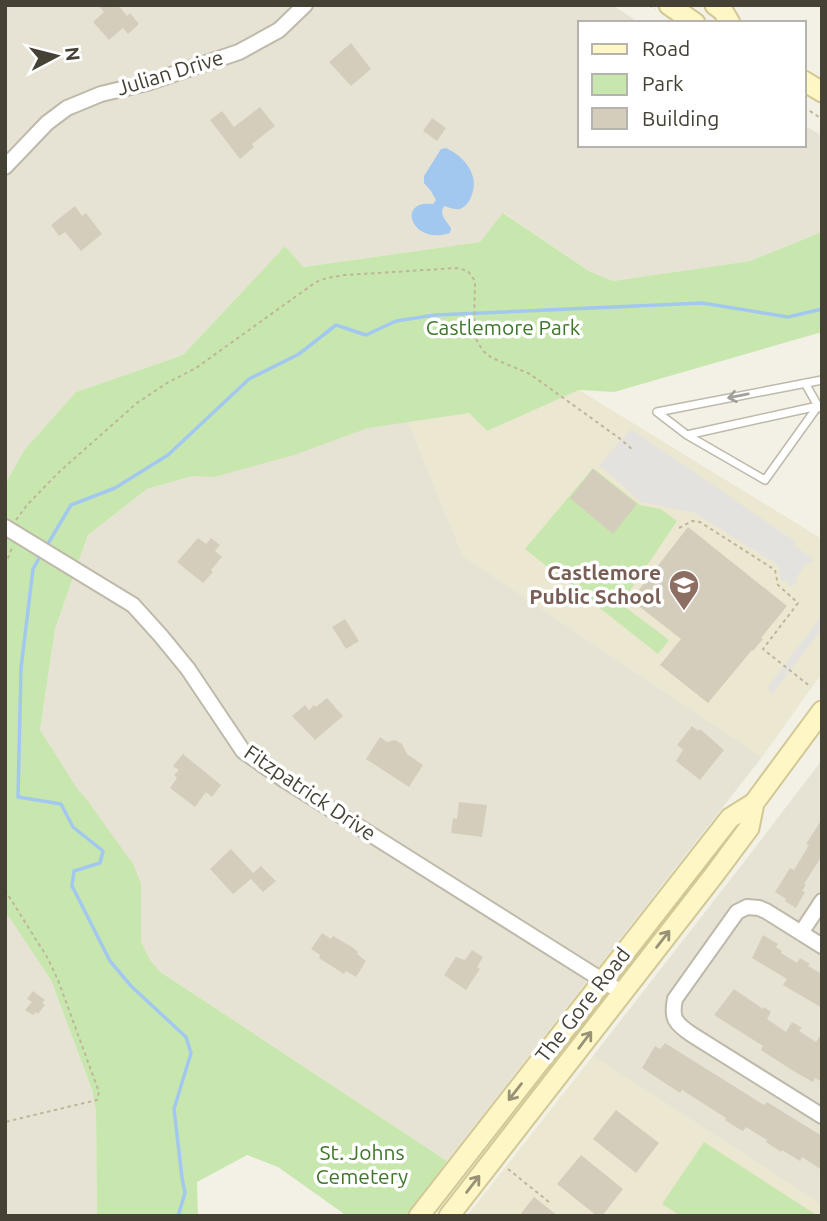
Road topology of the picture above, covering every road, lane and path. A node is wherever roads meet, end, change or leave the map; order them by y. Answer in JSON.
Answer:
{"nodes":[{"id":1,"x":305,"y":5,"type":"edge"},
{"id":2,"x":669,"y":5,"type":"edge"},
{"id":3,"x":715,"y":5,"type":"edge"},
{"id":4,"x":692,"y":21,"type":"edge"},
{"id":5,"x":729,"y":21,"type":"edge"},
{"id":6,"x":806,"y":81,"type":"edge"},
{"id":7,"x":822,"y":92,"type":"edge"},
{"id":8,"x":806,"y":108,"type":"edge"},
{"id":9,"x":822,"y":119,"type":"edge"},
{"id":10,"x":5,"y":167,"type":"edge"},
{"id":11,"x":822,"y":380,"type":"edge"},
{"id":12,"x":805,"y":383,"type":"junction"},
{"id":13,"x":821,"y":407,"type":"edge"},
{"id":14,"x":687,"y":435,"type":"junction"},
{"id":15,"x":633,"y":450,"type":"dead end"},
{"id":16,"x":679,"y":528,"type":"dead end"},
{"id":17,"x":11,"y":530,"type":"edge"},
{"id":18,"x":5,"y":565,"type":"edge"},
{"id":19,"x":811,"y":687,"type":"dead end"},
{"id":20,"x":822,"y":711,"type":"edge"},
{"id":21,"x":754,"y":803,"type":"junction"},
{"id":22,"x":5,"y":890,"type":"edge"},
{"id":23,"x":822,"y":901,"type":"edge"},
{"id":24,"x":801,"y":933,"type":"junction"},
{"id":25,"x":822,"y":946,"type":"edge"},
{"id":26,"x":601,"y":980,"type":"junction"},
{"id":27,"x":621,"y":992,"type":"junction"},
{"id":28,"x":822,"y":1116,"type":"edge"},
{"id":29,"x":5,"y":1122,"type":"edge"},
{"id":30,"x":504,"y":1167,"type":"dead end"},
{"id":31,"x":549,"y":1202,"type":"dead end"},
{"id":32,"x":418,"y":1216,"type":"edge"},
{"id":33,"x":449,"y":1216,"type":"edge"}],
"edges":[{"from":1,"to":10,"type":"street","name":"Julian Drive"},
{"from":2,"to":4,"type":"main road"},
{"from":3,"to":5,"type":"main road"},
{"from":6,"to":7,"type":"main road"},
{"from":8,"to":9,"type":"path"},
{"from":11,"to":12,"type":"lane"},
{"from":12,"to":13,"type":"lane"},
{"from":12,"to":14,"type":"lane","one_way":true},
{"from":13,"to":14,"type":"lane"},
{"from":13,"to":14,"type":"lane"},
{"from":15,"to":17,"type":"path"},
{"from":16,"to":19,"type":"path"},
{"from":17,"to":18,"type":"path"},
{"from":17,"to":26,"type":"street","name":"Fitzpatrick Drive"},
{"from":20,"to":21,"type":"main road","name":"The Gore Road"},
{"from":21,"to":26,"type":"main road","name":"The Gore Road"},
{"from":27,"to":21,"type":"main road","name":"The Gore Road","one_way":true},
{"from":22,"to":29,"type":"path"},
{"from":23,"to":24,"type":"street"},
{"from":24,"to":25,"type":"street"},
{"from":24,"to":28,"type":"street"},
{"from":26,"to":27,"type":"street","name":"Fitzpatrick Drive"},
{"from":26,"to":32,"type":"main road","name":"The Gore Road","one_way":true},
{"from":33,"to":27,"type":"main road","name":"The Gore Road","one_way":true},
{"from":30,"to":31,"type":"path"}]}
